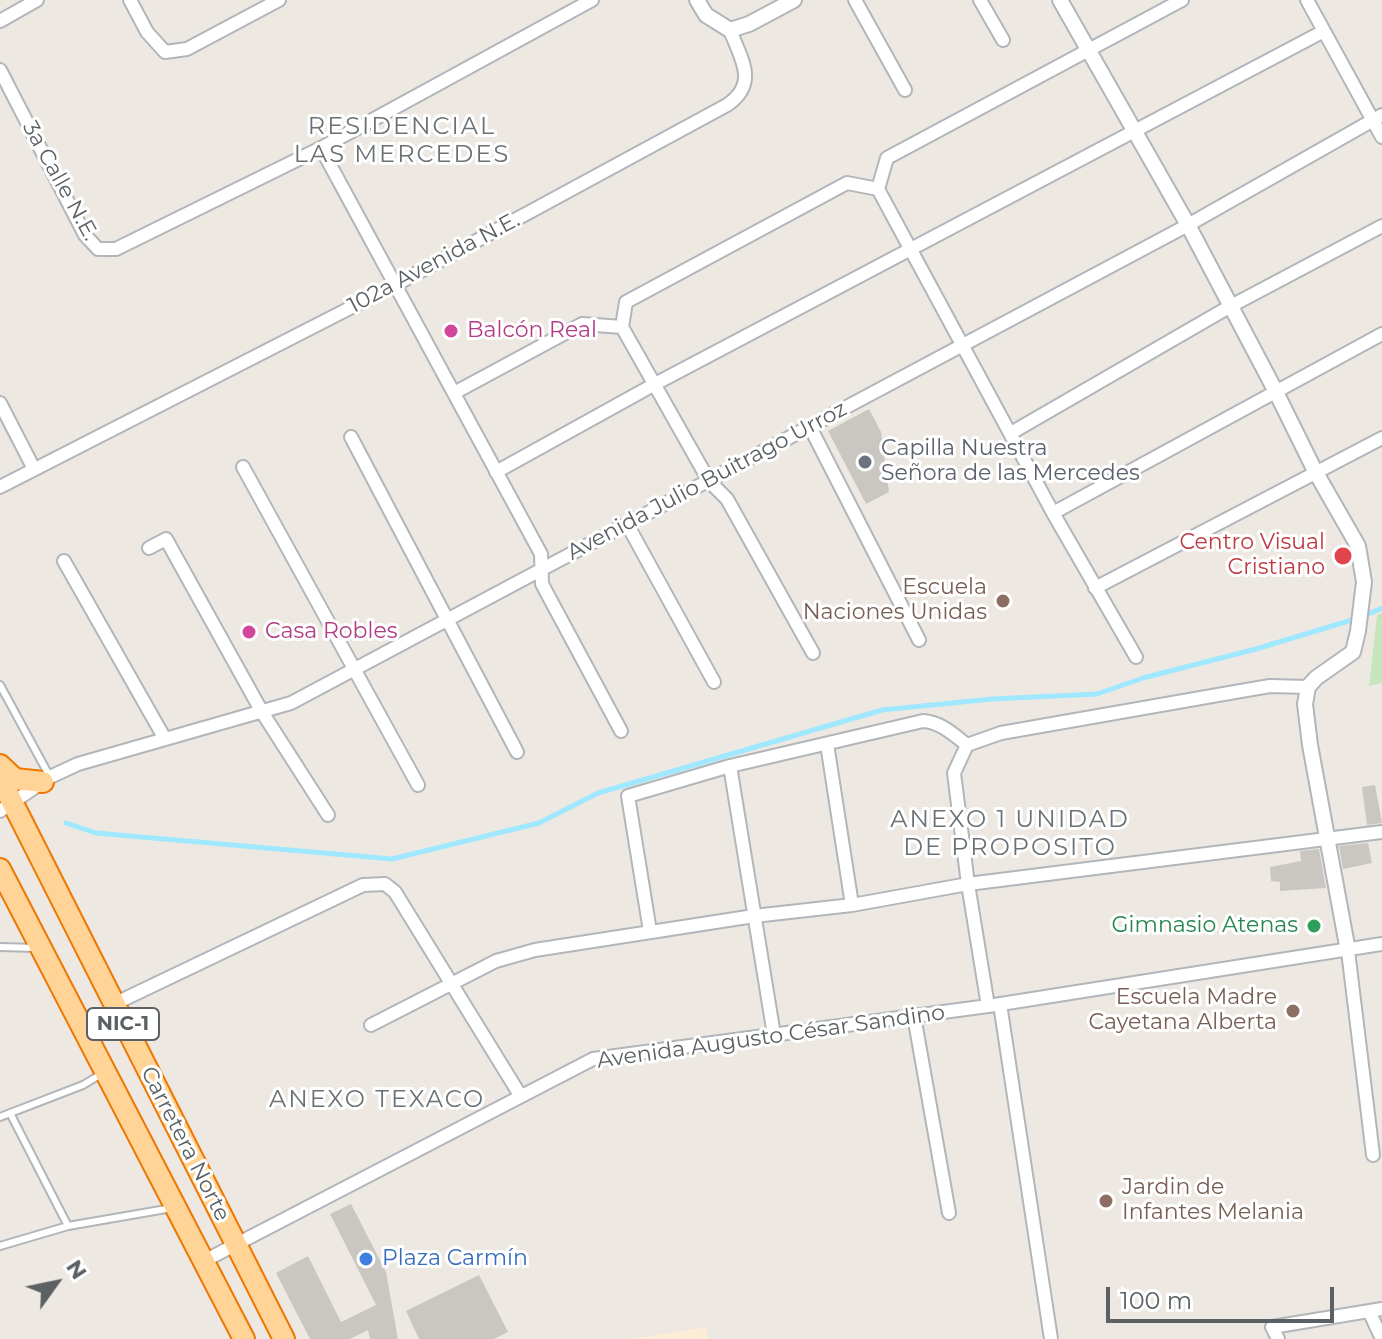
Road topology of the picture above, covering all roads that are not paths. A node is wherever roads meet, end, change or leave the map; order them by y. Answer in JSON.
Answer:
{"nodes":[{"id":1,"x":37,"y":0,"type":"edge"},
{"id":2,"x":130,"y":0,"type":"edge"},
{"id":3,"x":279,"y":0,"type":"edge"},
{"id":4,"x":592,"y":0,"type":"edge"},
{"id":5,"x":697,"y":0,"type":"edge"},
{"id":6,"x":794,"y":0,"type":"edge"},
{"id":7,"x":855,"y":0,"type":"edge"},
{"id":8,"x":980,"y":0,"type":"edge"},
{"id":9,"x":1060,"y":0,"type":"edge"},
{"id":10,"x":1182,"y":0,"type":"edge"},
{"id":11,"x":1307,"y":0,"type":"edge"},
{"id":12,"x":0,"y":21,"type":"edge"},
{"id":13,"x":730,"y":30,"type":"junction"},
{"id":14,"x":1324,"y":31,"type":"junction"},
{"id":15,"x":1003,"y":40,"type":"dead end"},
{"id":16,"x":1090,"y":48,"type":"junction"},
{"id":17,"x":0,"y":70,"type":"edge"},
{"id":18,"x":4,"y":86,"type":"edge"},
{"id":19,"x":905,"y":90,"type":"dead end"},
{"id":20,"x":1377,"y":117,"type":"edge"},
{"id":21,"x":1134,"y":131,"type":"junction"},
{"id":22,"x":1382,"y":137,"type":"edge"},
{"id":23,"x":321,"y":148,"type":"junction"},
{"id":24,"x":878,"y":189,"type":"junction"},
{"id":25,"x":1188,"y":225,"type":"junction"},
{"id":26,"x":1382,"y":226,"type":"edge"},
{"id":27,"x":911,"y":250,"type":"junction"},
{"id":28,"x":395,"y":285,"type":"junction"},
{"id":29,"x":1229,"y":307,"type":"junction"},
{"id":30,"x":622,"y":327,"type":"junction"},
{"id":31,"x":1382,"y":334,"type":"edge"},
{"id":32,"x":963,"y":344,"type":"junction"},
{"id":33,"x":655,"y":384,"type":"junction"},
{"id":34,"x":1275,"y":390,"type":"junction"},
{"id":35,"x":454,"y":393,"type":"junction"},
{"id":36,"x":0,"y":403,"type":"edge"},
{"id":37,"x":810,"y":427,"type":"junction"},
{"id":38,"x":1011,"y":433,"type":"junction"},
{"id":39,"x":351,"y":437,"type":"dead end"},
{"id":40,"x":1382,"y":438,"type":"edge"},
{"id":41,"x":243,"y":467,"type":"dead end"},
{"id":42,"x":34,"y":469,"type":"junction"},
{"id":43,"x":1315,"y":471,"type":"junction"},
{"id":44,"x":496,"y":472,"type":"junction"},
{"id":45,"x":709,"y":481,"type":"junction"},
{"id":46,"x":0,"y":487,"type":"edge"},
{"id":47,"x":1053,"y":513,"type":"junction"},
{"id":48,"x":627,"y":524,"type":"junction"},
{"id":49,"x":149,"y":548,"type":"dead end"},
{"id":50,"x":64,"y":561,"type":"dead end"},
{"id":51,"x":543,"y":568,"type":"junction"},
{"id":52,"x":1095,"y":588,"type":"junction"},
{"id":53,"x":447,"y":619,"type":"junction"},
{"id":54,"x":919,"y":640,"type":"dead end"},
{"id":55,"x":813,"y":653,"type":"dead end"},
{"id":56,"x":1136,"y":657,"type":"dead end"},
{"id":57,"x":354,"y":669,"type":"junction"},
{"id":58,"x":714,"y":682,"type":"dead end"},
{"id":59,"x":0,"y":685,"type":"edge"},
{"id":60,"x":1308,"y":687,"type":"junction"},
{"id":61,"x":262,"y":712,"type":"junction"},
{"id":62,"x":621,"y":731,"type":"dead end"},
{"id":63,"x":165,"y":739,"type":"junction"},
{"id":64,"x":827,"y":744,"type":"junction"},
{"id":65,"x":967,"y":745,"type":"junction"},
{"id":66,"x":517,"y":752,"type":"dead end"},
{"id":67,"x":0,"y":765,"type":"edge"},
{"id":68,"x":730,"y":766,"type":"junction"},
{"id":69,"x":0,"y":778,"type":"edge"},
{"id":70,"x":47,"y":779,"type":"junction"},
{"id":71,"x":418,"y":785,"type":"dead end"},
{"id":72,"x":6,"y":807,"type":"edge"},
{"id":73,"x":328,"y":815,"type":"dead end"},
{"id":74,"x":1382,"y":832,"type":"edge"},
{"id":75,"x":1328,"y":840,"type":"junction"},
{"id":76,"x":0,"y":869,"type":"edge"},
{"id":77,"x":968,"y":884,"type":"junction"},
{"id":78,"x":852,"y":905,"type":"junction"},
{"id":79,"x":754,"y":916,"type":"junction"},
{"id":80,"x":650,"y":931,"type":"junction"},
{"id":81,"x":1382,"y":944,"type":"edge"},
{"id":82,"x":0,"y":947,"type":"edge"},
{"id":83,"x":44,"y":949,"type":"junction"},
{"id":84,"x":1348,"y":951,"type":"junction"},
{"id":85,"x":452,"y":983,"type":"junction"},
{"id":86,"x":114,"y":1004,"type":"junction"},
{"id":87,"x":994,"y":1005,"type":"junction"},
{"id":88,"x":914,"y":1016,"type":"junction"},
{"id":89,"x":371,"y":1025,"type":"dead end"},
{"id":90,"x":774,"y":1035,"type":"junction"},
{"id":91,"x":107,"y":1071,"type":"junction"},
{"id":92,"x":520,"y":1095,"type":"junction"},
{"id":93,"x":10,"y":1113,"type":"junction"},
{"id":94,"x":0,"y":1117,"type":"edge"},
{"id":95,"x":1373,"y":1155,"type":"dead end"},
{"id":96,"x":176,"y":1207,"type":"junction"},
{"id":97,"x":949,"y":1213,"type":"dead end"},
{"id":98,"x":68,"y":1226,"type":"junction"},
{"id":99,"x":236,"y":1244,"type":"junction"},
{"id":100,"x":0,"y":1246,"type":"edge"},
{"id":101,"x":204,"y":1261,"type":"junction"},
{"id":102,"x":1376,"y":1310,"type":"edge"},
{"id":103,"x":1275,"y":1333,"type":"edge"},
{"id":104,"x":244,"y":1339,"type":"edge"},
{"id":105,"x":284,"y":1339,"type":"edge"},
{"id":106,"x":1051,"y":1339,"type":"edge"},
{"id":107,"x":1382,"y":1339,"type":"edge"}],
"edges":[{"from":1,"to":12,"type":"street"},
{"from":2,"to":3,"type":"street"},
{"from":4,"to":23,"type":"street"},
{"from":5,"to":13,"type":"street"},
{"from":6,"to":13,"type":"street"},
{"from":7,"to":19,"type":"street"},
{"from":8,"to":15,"type":"street"},
{"from":9,"to":16,"type":"street"},
{"from":10,"to":16,"type":"street"},
{"from":11,"to":14,"type":"street"},
{"from":13,"to":28,"type":"street","name":"102a Avenida N.E."},
{"from":14,"to":20,"type":"street"},
{"from":14,"to":21,"type":"street"},
{"from":16,"to":21,"type":"street"},
{"from":16,"to":24,"type":"street"},
{"from":17,"to":18,"type":"street","name":"3a Calle N.E."},
{"from":18,"to":23,"type":"street","name":"3a Calle N.E."},
{"from":20,"to":22,"type":"street"},
{"from":20,"to":25,"type":"street","name":"Avenida Julio Buitrago Urroz"},
{"from":21,"to":25,"type":"street"},
{"from":21,"to":27,"type":"street"},
{"from":23,"to":28,"type":"street"},
{"from":24,"to":27,"type":"street"},
{"from":24,"to":30,"type":"street"},
{"from":25,"to":29,"type":"street"},
{"from":25,"to":32,"type":"street","name":"Avenida Julio Buitrago Urroz"},
{"from":26,"to":29,"type":"street"},
{"from":27,"to":32,"type":"street"},
{"from":27,"to":33,"type":"street"},
{"from":28,"to":35,"type":"street"},
{"from":28,"to":42,"type":"street","name":"102a Avenida N.E."},
{"from":29,"to":34,"type":"street"},
{"from":29,"to":38,"type":"street"},
{"from":30,"to":33,"type":"street"},
{"from":30,"to":35,"type":"street"},
{"from":31,"to":34,"type":"street"},
{"from":32,"to":37,"type":"street","name":"Avenida Julio Buitrago Urroz"},
{"from":32,"to":38,"type":"street"},
{"from":33,"to":44,"type":"street"},
{"from":33,"to":45,"type":"street"},
{"from":34,"to":43,"type":"street"},
{"from":34,"to":47,"type":"street"},
{"from":35,"to":44,"type":"street"},
{"from":36,"to":42,"type":"street"},
{"from":37,"to":45,"type":"street","name":"Avenida Julio Buitrago Urroz"},
{"from":37,"to":54,"type":"street"},
{"from":38,"to":47,"type":"street"},
{"from":39,"to":53,"type":"street"},
{"from":40,"to":43,"type":"street"},
{"from":41,"to":57,"type":"street"},
{"from":42,"to":46,"type":"street","name":"102a Avenida N.E."},
{"from":43,"to":52,"type":"street"},
{"from":43,"to":60,"type":"street"},
{"from":44,"to":51,"type":"street"},
{"from":45,"to":48,"type":"street","name":"Avenida Julio Buitrago Urroz"},
{"from":45,"to":55,"type":"street"},
{"from":47,"to":52,"type":"street"},
{"from":48,"to":51,"type":"street","name":"Avenida Julio Buitrago Urroz"},
{"from":48,"to":58,"type":"street"},
{"from":49,"to":61,"type":"street"},
{"from":50,"to":63,"type":"street"},
{"from":51,"to":53,"type":"street","name":"Avenida Julio Buitrago Urroz"},
{"from":51,"to":62,"type":"street"},
{"from":52,"to":56,"type":"street"},
{"from":53,"to":57,"type":"street","name":"Avenida Julio Buitrago Urroz"},
{"from":53,"to":66,"type":"street"},
{"from":57,"to":61,"type":"street","name":"Avenida Julio Buitrago Urroz"},
{"from":57,"to":71,"type":"street"},
{"from":59,"to":70,"type":"lane"},
{"from":60,"to":65,"type":"street"},
{"from":60,"to":75,"type":"street"},
{"from":61,"to":63,"type":"street","name":"Avenida Julio Buitrago Urroz"},
{"from":61,"to":73,"type":"street"},
{"from":63,"to":70,"type":"street","name":"Avenida Julio Buitrago Urroz"},
{"from":64,"to":65,"type":"street"},
{"from":64,"to":68,"type":"street"},
{"from":64,"to":78,"type":"street"},
{"from":65,"to":77,"type":"street"},
{"from":67,"to":70,"type":"highway"},
{"from":68,"to":79,"type":"street"},
{"from":68,"to":80,"type":"street"},
{"from":69,"to":72,"type":"highway","name":"Carretera Norte","number":"NIC-1"},
{"from":70,"to":72,"type":"street","name":"Avenida Julio Buitrago Urroz"},
{"from":72,"to":86,"type":"highway","name":"Carretera Norte","number":"NIC-1"},
{"from":74,"to":75,"type":"street"},
{"from":75,"to":77,"type":"street"},
{"from":75,"to":84,"type":"street"},
{"from":76,"to":83,"type":"highway","name":"Carretera Norte","number":"NIC-1"},
{"from":77,"to":78,"type":"street"},
{"from":77,"to":87,"type":"street"},
{"from":78,"to":79,"type":"street"},
{"from":79,"to":80,"type":"street"},
{"from":79,"to":90,"type":"street"},
{"from":80,"to":85,"type":"street"},
{"from":81,"to":84,"type":"street","name":"Avenida Augusto César Sandino"},
{"from":82,"to":83,"type":"lane"},
{"from":83,"to":91,"type":"highway","name":"Carretera Norte","number":"NIC-1"},
{"from":84,"to":87,"type":"street","name":"Avenida Augusto César Sandino"},
{"from":84,"to":95,"type":"street"},
{"from":85,"to":86,"type":"street"},
{"from":85,"to":89,"type":"street"},
{"from":85,"to":92,"type":"street"},
{"from":86,"to":99,"type":"highway","name":"Carretera Norte","number":"NIC-1"},
{"from":87,"to":88,"type":"street","name":"Avenida Augusto César Sandino"},
{"from":87,"to":106,"type":"street"},
{"from":88,"to":90,"type":"street","name":"Avenida Augusto César Sandino"},
{"from":88,"to":97,"type":"street"},
{"from":90,"to":92,"type":"street","name":"Avenida Augusto César Sandino"},
{"from":91,"to":93,"type":"lane"},
{"from":91,"to":96,"type":"highway","name":"Carretera Norte","number":"NIC-1"},
{"from":92,"to":99,"type":"street","name":"Avenida Augusto César Sandino"},
{"from":93,"to":94,"type":"lane"},
{"from":93,"to":98,"type":"lane"},
{"from":96,"to":98,"type":"lane"},
{"from":96,"to":101,"type":"highway","name":"Carretera Norte","number":"NIC-1"},
{"from":98,"to":100,"type":"lane"},
{"from":99,"to":101,"type":"street","name":"Avenida Augusto César Sandino"},
{"from":99,"to":105,"type":"highway","name":"Carretera Norte","number":"NIC-1"},
{"from":101,"to":104,"type":"highway","name":"Carretera Norte","number":"NIC-1"},
{"from":102,"to":103,"type":"street"},
{"from":102,"to":107,"type":"street"}]}
